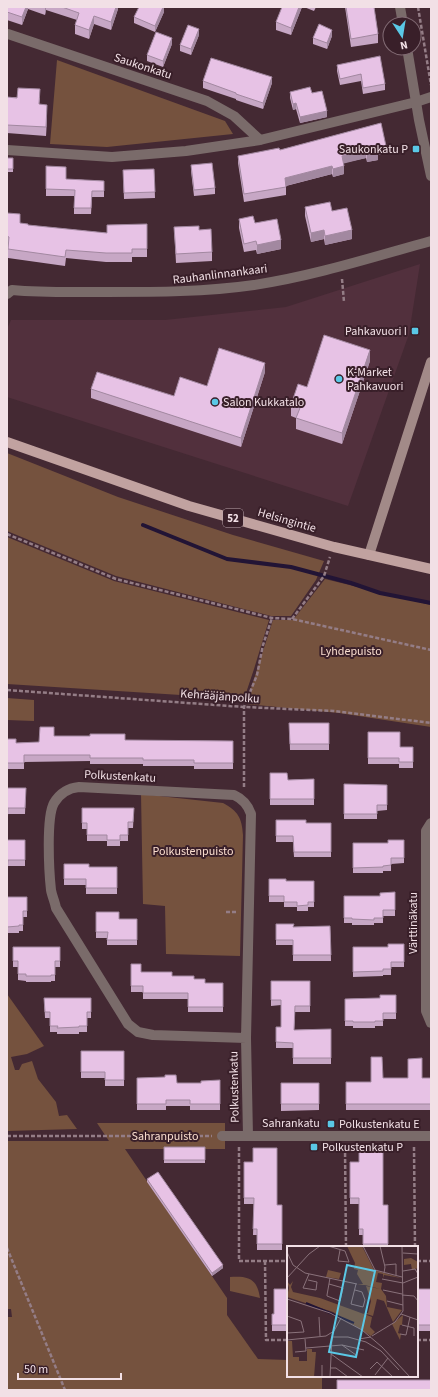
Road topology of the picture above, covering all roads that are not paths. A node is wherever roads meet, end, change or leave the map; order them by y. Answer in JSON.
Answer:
{"nodes":[{"id":1,"x":8,"y":34,"type":"dead end"},
{"id":2,"x":408,"y":56,"type":"edge"},
{"id":3,"x":431,"y":97,"type":"edge"},
{"id":4,"x":416,"y":102,"type":"junction"},
{"id":5,"x":260,"y":140,"type":"junction"},
{"id":6,"x":7,"y":150,"type":"edge"},
{"id":7,"x":431,"y":176,"type":"edge"},
{"id":8,"x":431,"y":241,"type":"edge"},
{"id":9,"x":9,"y":291,"type":"edge"},
{"id":10,"x":431,"y":362,"type":"edge"},
{"id":11,"x":7,"y":442,"type":"edge"},
{"id":12,"x":369,"y":555,"type":"junction"},
{"id":13,"x":431,"y":569,"type":"edge"},
{"id":14,"x":431,"y":823,"type":"edge"},
{"id":15,"x":431,"y":1023,"type":"edge"},
{"id":16,"x":246,"y":1038,"type":"junction"},
{"id":17,"x":222,"y":1136,"type":"road end"},
{"id":18,"x":243,"y":1136,"type":"junction"},
{"id":19,"x":431,"y":1136,"type":"edge"}],
"edges":[{"from":1,"to":5,"type":"street","name":"Saukonkatu"},
{"from":2,"to":4,"type":"street"},
{"from":3,"to":4,"type":"street"},
{"from":4,"to":5,"type":"street"},
{"from":4,"to":7,"type":"street"},
{"from":5,"to":6,"type":"street"},
{"from":8,"to":9,"type":"street","name":"Rauhanlinnankaari"},
{"from":10,"to":12,"type":"main road"},
{"from":11,"to":12,"type":"main road","name":"Helsingintie","number":"52"},
{"from":12,"to":13,"type":"main road","number":"52"},
{"from":14,"to":15,"type":"street","name":"Värttinäkatu"},
{"from":16,"to":16,"type":"street","name":"Polkustenkatu"},
{"from":16,"to":18,"type":"street","name":"Polkustenkatu"},
{"from":17,"to":18,"type":"street","name":"Sahrankatu"},
{"from":18,"to":19,"type":"street","name":"Sahrankatu"}]}
